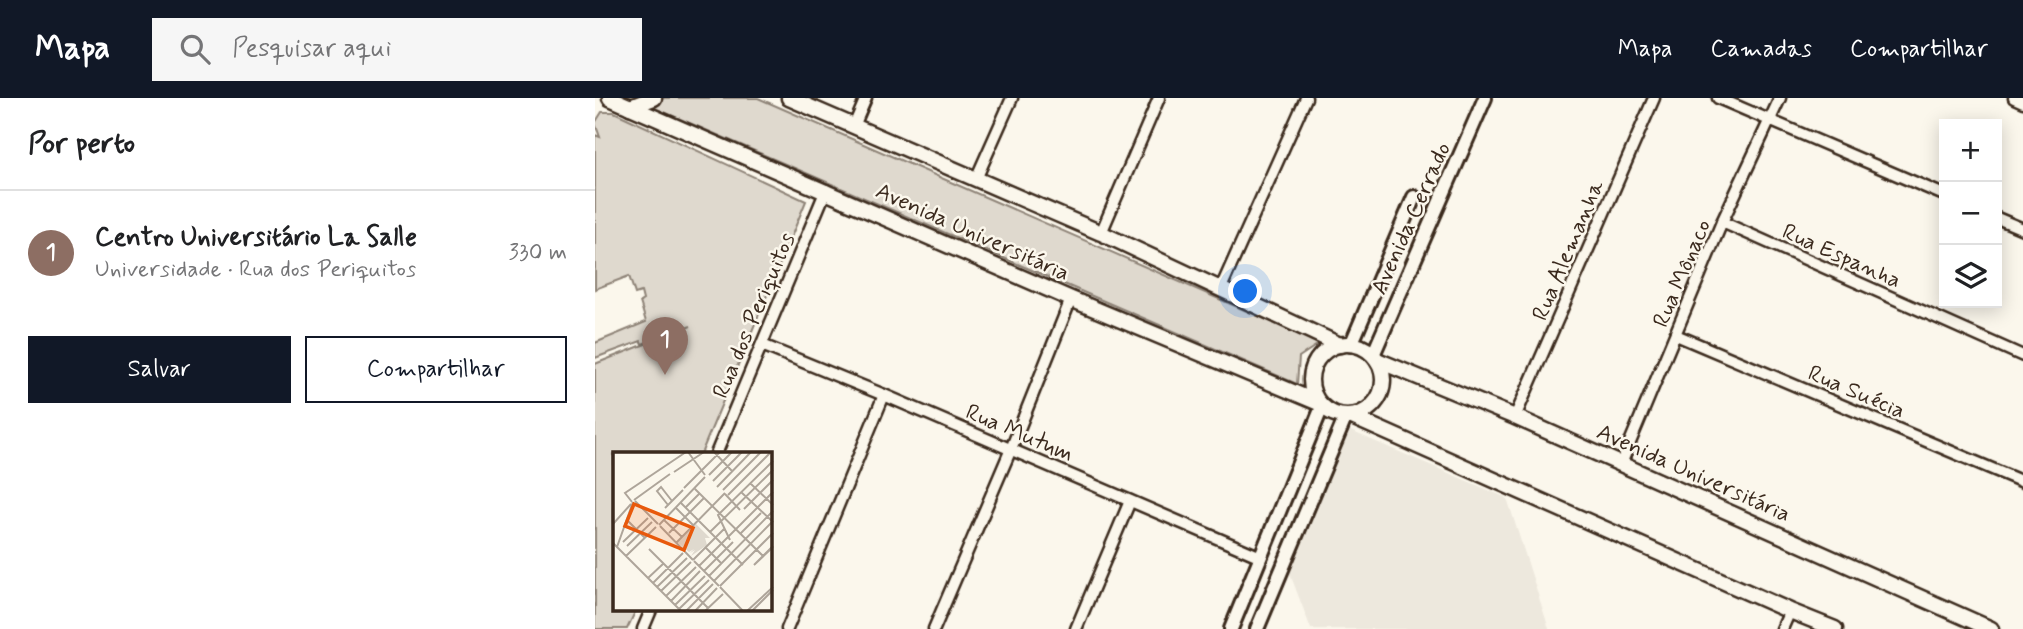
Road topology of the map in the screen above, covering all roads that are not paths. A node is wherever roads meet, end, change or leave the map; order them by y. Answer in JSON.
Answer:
{"nodes":[{"id":1,"x":610,"y":98,"type":"edge"},
{"id":2,"x":654,"y":98,"type":"edge"},
{"id":3,"x":789,"y":98,"type":"edge"},
{"id":4,"x":866,"y":98,"type":"edge"},
{"id":5,"x":1012,"y":98,"type":"edge"},
{"id":6,"x":1159,"y":98,"type":"edge"},
{"id":7,"x":1306,"y":98,"type":"edge"},
{"id":8,"x":1485,"y":98,"type":"edge"},
{"id":9,"x":1654,"y":98,"type":"edge"},
{"id":10,"x":1718,"y":98,"type":"edge"},
{"id":11,"x":1780,"y":98,"type":"edge"},
{"id":12,"x":2014,"y":98,"type":"edge"},
{"id":13,"x":2023,"y":102,"type":"edge"},
{"id":14,"x":630,"y":107,"type":"junction"},
{"id":15,"x":1770,"y":120,"type":"junction"},
{"id":16,"x":854,"y":126,"type":"junction"},
{"id":17,"x":977,"y":179,"type":"junction"},
{"id":18,"x":826,"y":190,"type":"junction"},
{"id":19,"x":1939,"y":193,"type":"edge"},
{"id":20,"x":1414,"y":197,"type":"dead end"},
{"id":21,"x":2002,"y":220,"type":"edge"},
{"id":22,"x":1722,"y":222,"type":"junction"},
{"id":23,"x":2023,"y":229,"type":"edge"},
{"id":24,"x":1101,"y":233,"type":"junction"},
{"id":25,"x":1221,"y":288,"type":"junction"},
{"id":26,"x":1071,"y":299,"type":"junction"},
{"id":27,"x":1676,"y":335,"type":"junction"},
{"id":28,"x":762,"y":345,"type":"junction"},
{"id":29,"x":1345,"y":345,"type":"junction"},
{"id":30,"x":2023,"y":356,"type":"edge"},
{"id":31,"x":1375,"y":357,"type":"junction"},
{"id":32,"x":884,"y":395,"type":"junction"},
{"id":33,"x":1320,"y":405,"type":"junction"},
{"id":34,"x":1348,"y":416,"type":"junction"},
{"id":35,"x":1515,"y":417,"type":"junction"},
{"id":36,"x":1011,"y":449,"type":"junction"},
{"id":37,"x":717,"y":452,"type":"edge"},
{"id":38,"x":1621,"y":464,"type":"junction"},
{"id":39,"x":2023,"y":482,"type":"edge"},
{"id":40,"x":1130,"y":501,"type":"junction"},
{"id":41,"x":1261,"y":557,"type":"junction"},
{"id":42,"x":1790,"y":611,"type":"junction"},
{"id":43,"x":650,"y":612,"type":"edge"},
{"id":44,"x":643,"y":629,"type":"edge"},
{"id":45,"x":787,"y":629,"type":"edge"},
{"id":46,"x":934,"y":629,"type":"edge"},
{"id":47,"x":1076,"y":629,"type":"edge"},
{"id":48,"x":1231,"y":629,"type":"edge"},
{"id":49,"x":1257,"y":629,"type":"edge"},
{"id":50,"x":1782,"y":629,"type":"edge"},
{"id":51,"x":1835,"y":629,"type":"edge"},
{"id":52,"x":1991,"y":629,"type":"edge"}],
"edges":[{"from":1,"to":14,"type":"main road","name":"Avenida Universitária"},
{"from":2,"to":14,"type":"main road"},
{"from":3,"to":16,"type":"main road","name":"Avenida Universitária"},
{"from":4,"to":16,"type":"street"},
{"from":5,"to":17,"type":"street"},
{"from":6,"to":24,"type":"street"},
{"from":7,"to":25,"type":"street"},
{"from":8,"to":31,"type":"street","name":"Avenida Cerrado"},
{"from":9,"to":35,"type":"street","name":"Rua Alemanha"},
{"from":10,"to":15,"type":"street"},
{"from":11,"to":15,"type":"street","name":"Rua Mônaco"},
{"from":12,"to":13,"type":"street"},
{"from":14,"to":18,"type":"main road","name":"Avenida Universitária"},
{"from":15,"to":19,"type":"street"},
{"from":15,"to":22,"type":"street","name":"Rua Mônaco"},
{"from":16,"to":17,"type":"main road","name":"Avenida Universitária"},
{"from":17,"to":24,"type":"main road","name":"Avenida Universitária"},
{"from":18,"to":26,"type":"main road","name":"Avenida Universitária"},
{"from":18,"to":28,"type":"street","name":"Rua dos Periquitos"},
{"from":20,"to":29,"type":"street","name":"Avenida Cerrado"},
{"from":21,"to":23,"type":"street"},
{"from":22,"to":27,"type":"street","name":"Rua Mônaco"},
{"from":22,"to":30,"type":"street","name":"Rua Espanha"},
{"from":24,"to":25,"type":"main road","name":"Avenida Universitária"},
{"from":25,"to":29,"type":"main road","name":"Avenida Universitária"},
{"from":26,"to":33,"type":"main road","name":"Avenida Universitária"},
{"from":26,"to":36,"type":"street"},
{"from":27,"to":38,"type":"street","name":"Rua Mônaco"},
{"from":27,"to":39,"type":"street","name":"Rua Suécia"},
{"from":28,"to":32,"type":"street","name":"Rua Mutum"},
{"from":28,"to":37,"type":"street","name":"Rua dos Periquitos"},
{"from":29,"to":31,"type":"main road"},
{"from":29,"to":33,"type":"main road"},
{"from":31,"to":34,"type":"main road"},
{"from":31,"to":35,"type":"main road","name":"Avenida Universitária"},
{"from":32,"to":36,"type":"street","name":"Rua Mutum"},
{"from":32,"to":45,"type":"street"},
{"from":33,"to":34,"type":"main road"},
{"from":33,"to":41,"type":"street"},
{"from":34,"to":42,"type":"main road"},
{"from":34,"to":49,"type":"street"},
{"from":35,"to":38,"type":"main road","name":"Avenida Universitária"},
{"from":36,"to":40,"type":"street","name":"Rua Mutum"},
{"from":36,"to":46,"type":"street"},
{"from":38,"to":52,"type":"main road","name":"Avenida Universitária"},
{"from":40,"to":41,"type":"street","name":"Rua Mutum"},
{"from":40,"to":47,"type":"street"},
{"from":41,"to":48,"type":"street"},
{"from":42,"to":50,"type":"street"},
{"from":42,"to":51,"type":"main road"},
{"from":43,"to":44,"type":"street"}]}
